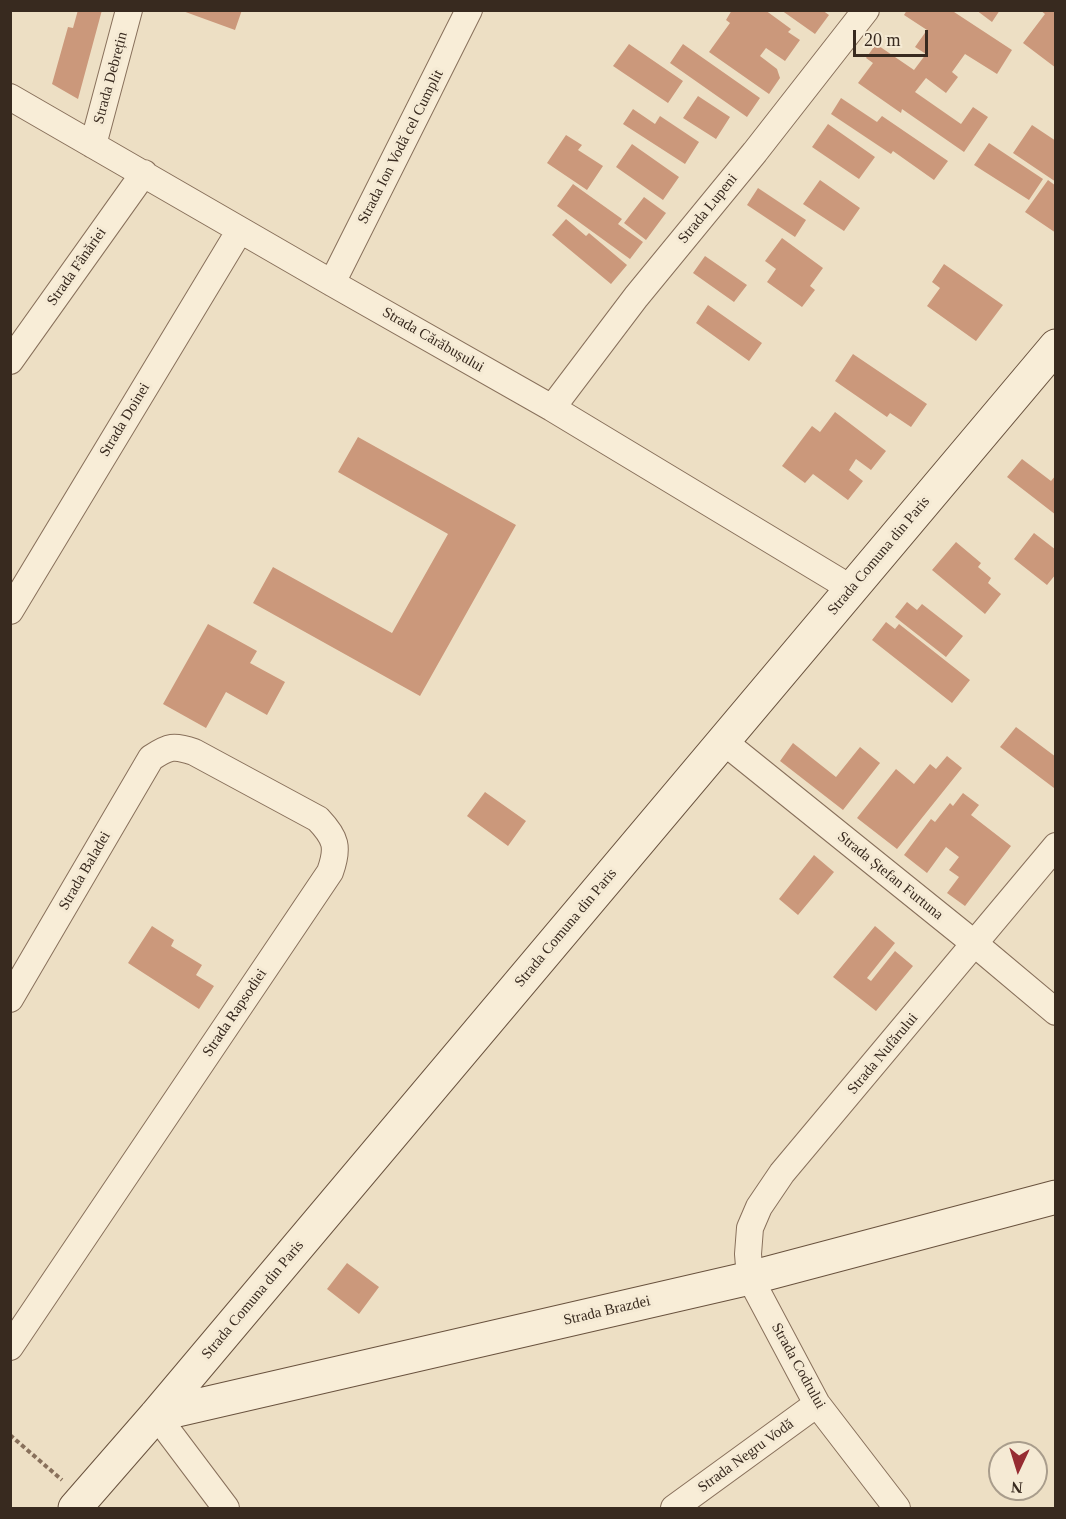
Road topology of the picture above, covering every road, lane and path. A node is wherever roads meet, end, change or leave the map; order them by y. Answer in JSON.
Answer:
{"nodes":[{"id":1,"x":129,"y":10,"type":"edge"},
{"id":2,"x":469,"y":10,"type":"edge"},
{"id":3,"x":866,"y":10,"type":"edge"},
{"id":4,"x":10,"y":97,"type":"edge"},
{"id":5,"x":93,"y":145,"type":"junction"},
{"id":6,"x":144,"y":173,"type":"junction"},
{"id":7,"x":240,"y":230,"type":"junction"},
{"id":8,"x":332,"y":283,"type":"junction"},
{"id":9,"x":1056,"y":346,"type":"edge"},
{"id":10,"x":10,"y":361,"type":"edge"},
{"id":11,"x":552,"y":408,"type":"junction"},
{"id":12,"x":852,"y":589,"type":"junction"},
{"id":13,"x":10,"y":610,"type":"edge"},
{"id":14,"x":723,"y":741,"type":"junction"},
{"id":15,"x":164,"y":749,"type":"joint"},
{"id":16,"x":1056,"y":846,"type":"edge"},
{"id":17,"x":975,"y":944,"type":"junction"},
{"id":18,"x":10,"y":999,"type":"edge"},
{"id":19,"x":1056,"y":1012,"type":"edge"},
{"id":20,"x":1056,"y":1197,"type":"edge"},
{"id":21,"x":750,"y":1278,"type":"junction"},
{"id":22,"x":10,"y":1347,"type":"edge"},
{"id":23,"x":817,"y":1404,"type":"junction"},
{"id":24,"x":156,"y":1414,"type":"junction"},
{"id":25,"x":10,"y":1435,"type":"edge"},
{"id":26,"x":79,"y":1503,"type":"edge"},
{"id":27,"x":226,"y":1509,"type":"edge"},
{"id":28,"x":674,"y":1509,"type":"edge"},
{"id":29,"x":897,"y":1509,"type":"edge"}],
"edges":[{"from":1,"to":5,"type":"street","name":"Strada Debrețin"},
{"from":2,"to":8,"type":"street","name":"Strada Ion Vodă cel Cumplit"},
{"from":3,"to":11,"type":"street","name":"Strada Lupeni"},
{"from":4,"to":5,"type":"street","name":"Strada Cărăbușului"},
{"from":5,"to":6,"type":"street","name":"Strada Cărăbușului"},
{"from":6,"to":7,"type":"street","name":"Strada Cărăbușului"},
{"from":6,"to":10,"type":"street","name":"Strada Fânăriei"},
{"from":7,"to":8,"type":"street","name":"Strada Cărăbușului"},
{"from":7,"to":13,"type":"street","name":"Strada Doinei"},
{"from":8,"to":11,"type":"street","name":"Strada Cărăbușului"},
{"from":9,"to":12,"type":"street","name":"Strada Comuna din Paris"},
{"from":11,"to":12,"type":"street","name":"Strada Cărăbușului"},
{"from":12,"to":14,"type":"street","name":"Strada Comuna din Paris"},
{"from":14,"to":17,"type":"street","name":"Strada Ștefan Furtuna"},
{"from":14,"to":24,"type":"street","name":"Strada Comuna din Paris"},
{"from":15,"to":18,"type":"street","name":"Strada Baladei"},
{"from":15,"to":22,"type":"street","name":"Strada Rapsodiei"},
{"from":16,"to":17,"type":"street","name":"Strada Nufărului"},
{"from":17,"to":19,"type":"street","name":"Strada Ștefan Furtuna"},
{"from":17,"to":21,"type":"street","name":"Strada Nufărului"},
{"from":20,"to":21,"type":"street","name":"Strada Brazdei"},
{"from":21,"to":23,"type":"street","name":"Strada Codrului"},
{"from":21,"to":24,"type":"street","name":"Strada Brazdei"},
{"from":23,"to":28,"type":"street","name":"Strada Negru Vodă"},
{"from":23,"to":29,"type":"street","name":"Strada Codrului"},
{"from":24,"to":26,"type":"street","name":"Strada Comuna din Paris"},
{"from":24,"to":27,"type":"street"},
{"from":25,"to":26,"type":"path"}]}
